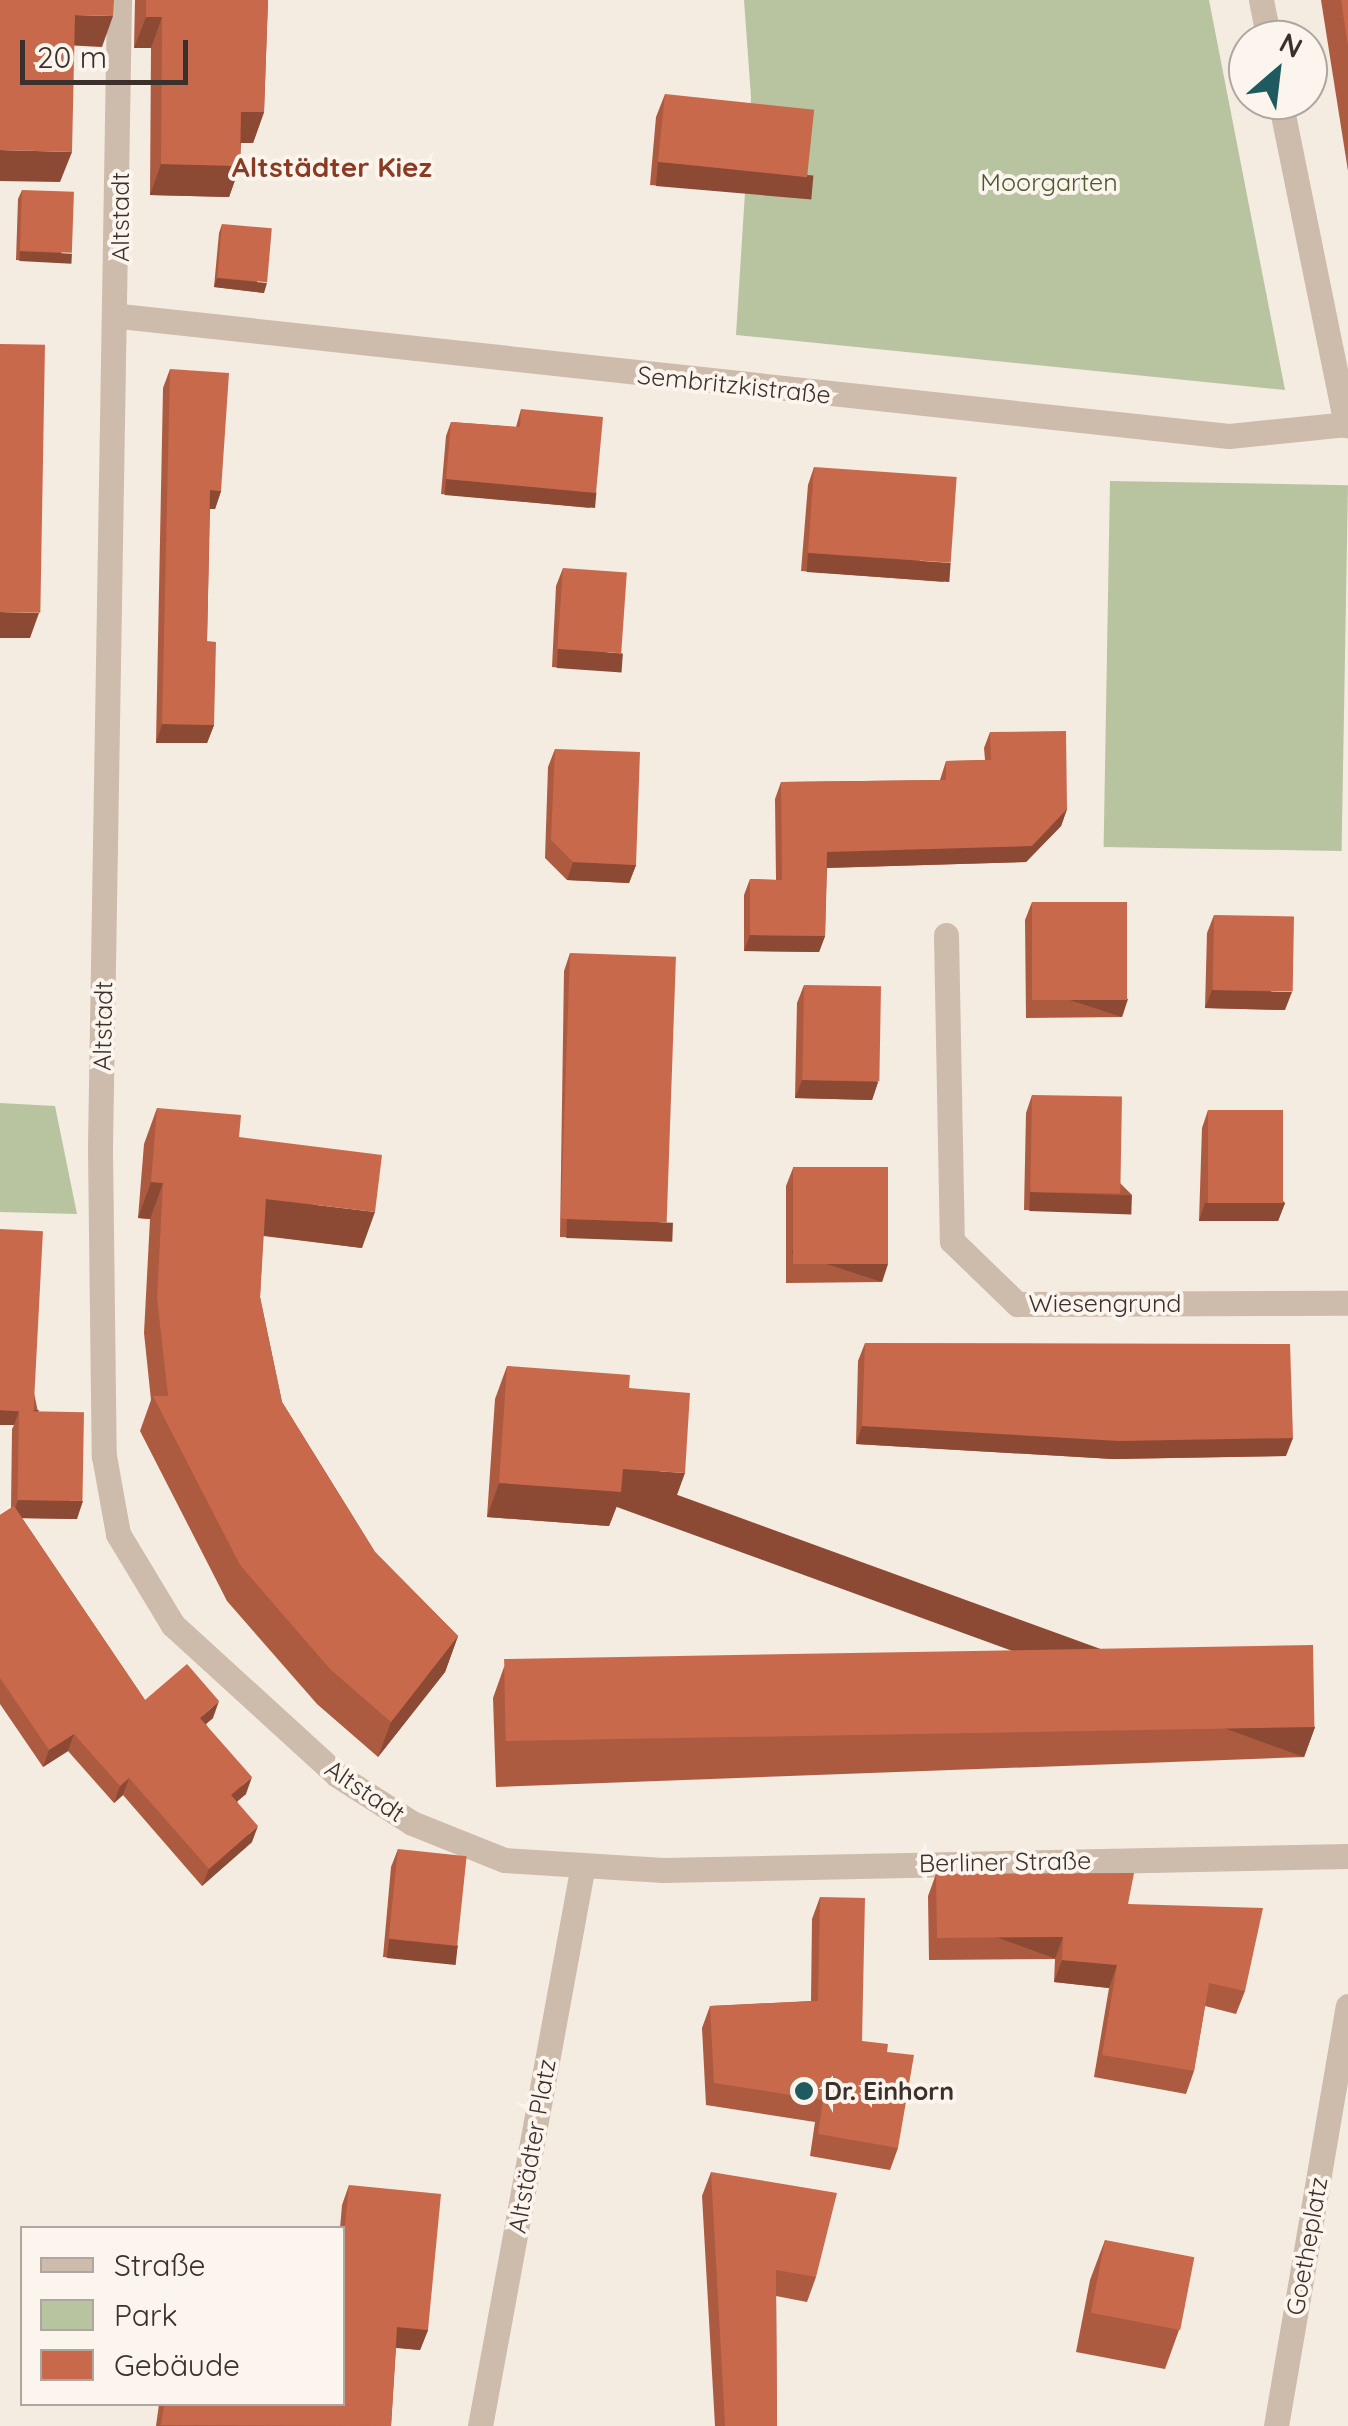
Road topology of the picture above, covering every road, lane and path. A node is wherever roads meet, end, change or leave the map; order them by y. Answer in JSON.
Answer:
{"nodes":[{"id":1,"x":118,"y":0,"type":"edge"},
{"id":2,"x":1284,"y":120,"type":"edge"},
{"id":3,"x":120,"y":316,"type":"junction"},
{"id":4,"x":1347,"y":424,"type":"edge"},
{"id":5,"x":946,"y":935,"type":"dead end"},
{"id":6,"x":1348,"y":1303,"type":"edge"},
{"id":7,"x":1348,"y":1856,"type":"edge"},
{"id":8,"x":584,"y":1866,"type":"junction"},
{"id":9,"x":1348,"y":2006,"type":"edge"},
{"id":10,"x":480,"y":2426,"type":"edge"},
{"id":11,"x":1276,"y":2426,"type":"edge"}],
"edges":[{"from":1,"to":3,"type":"street","name":"Altstadt"},
{"from":2,"to":4,"type":"street"},
{"from":3,"to":4,"type":"street","name":"Sembritzkistraße"},
{"from":3,"to":8,"type":"street","name":"Altstadt"},
{"from":5,"to":6,"type":"street","name":"Wiesengrund"},
{"from":7,"to":8,"type":"street","name":"Berliner Straße"},
{"from":8,"to":10,"type":"street","name":"Altstädter Platz"},
{"from":9,"to":11,"type":"street","name":"Goetheplatz"}]}
